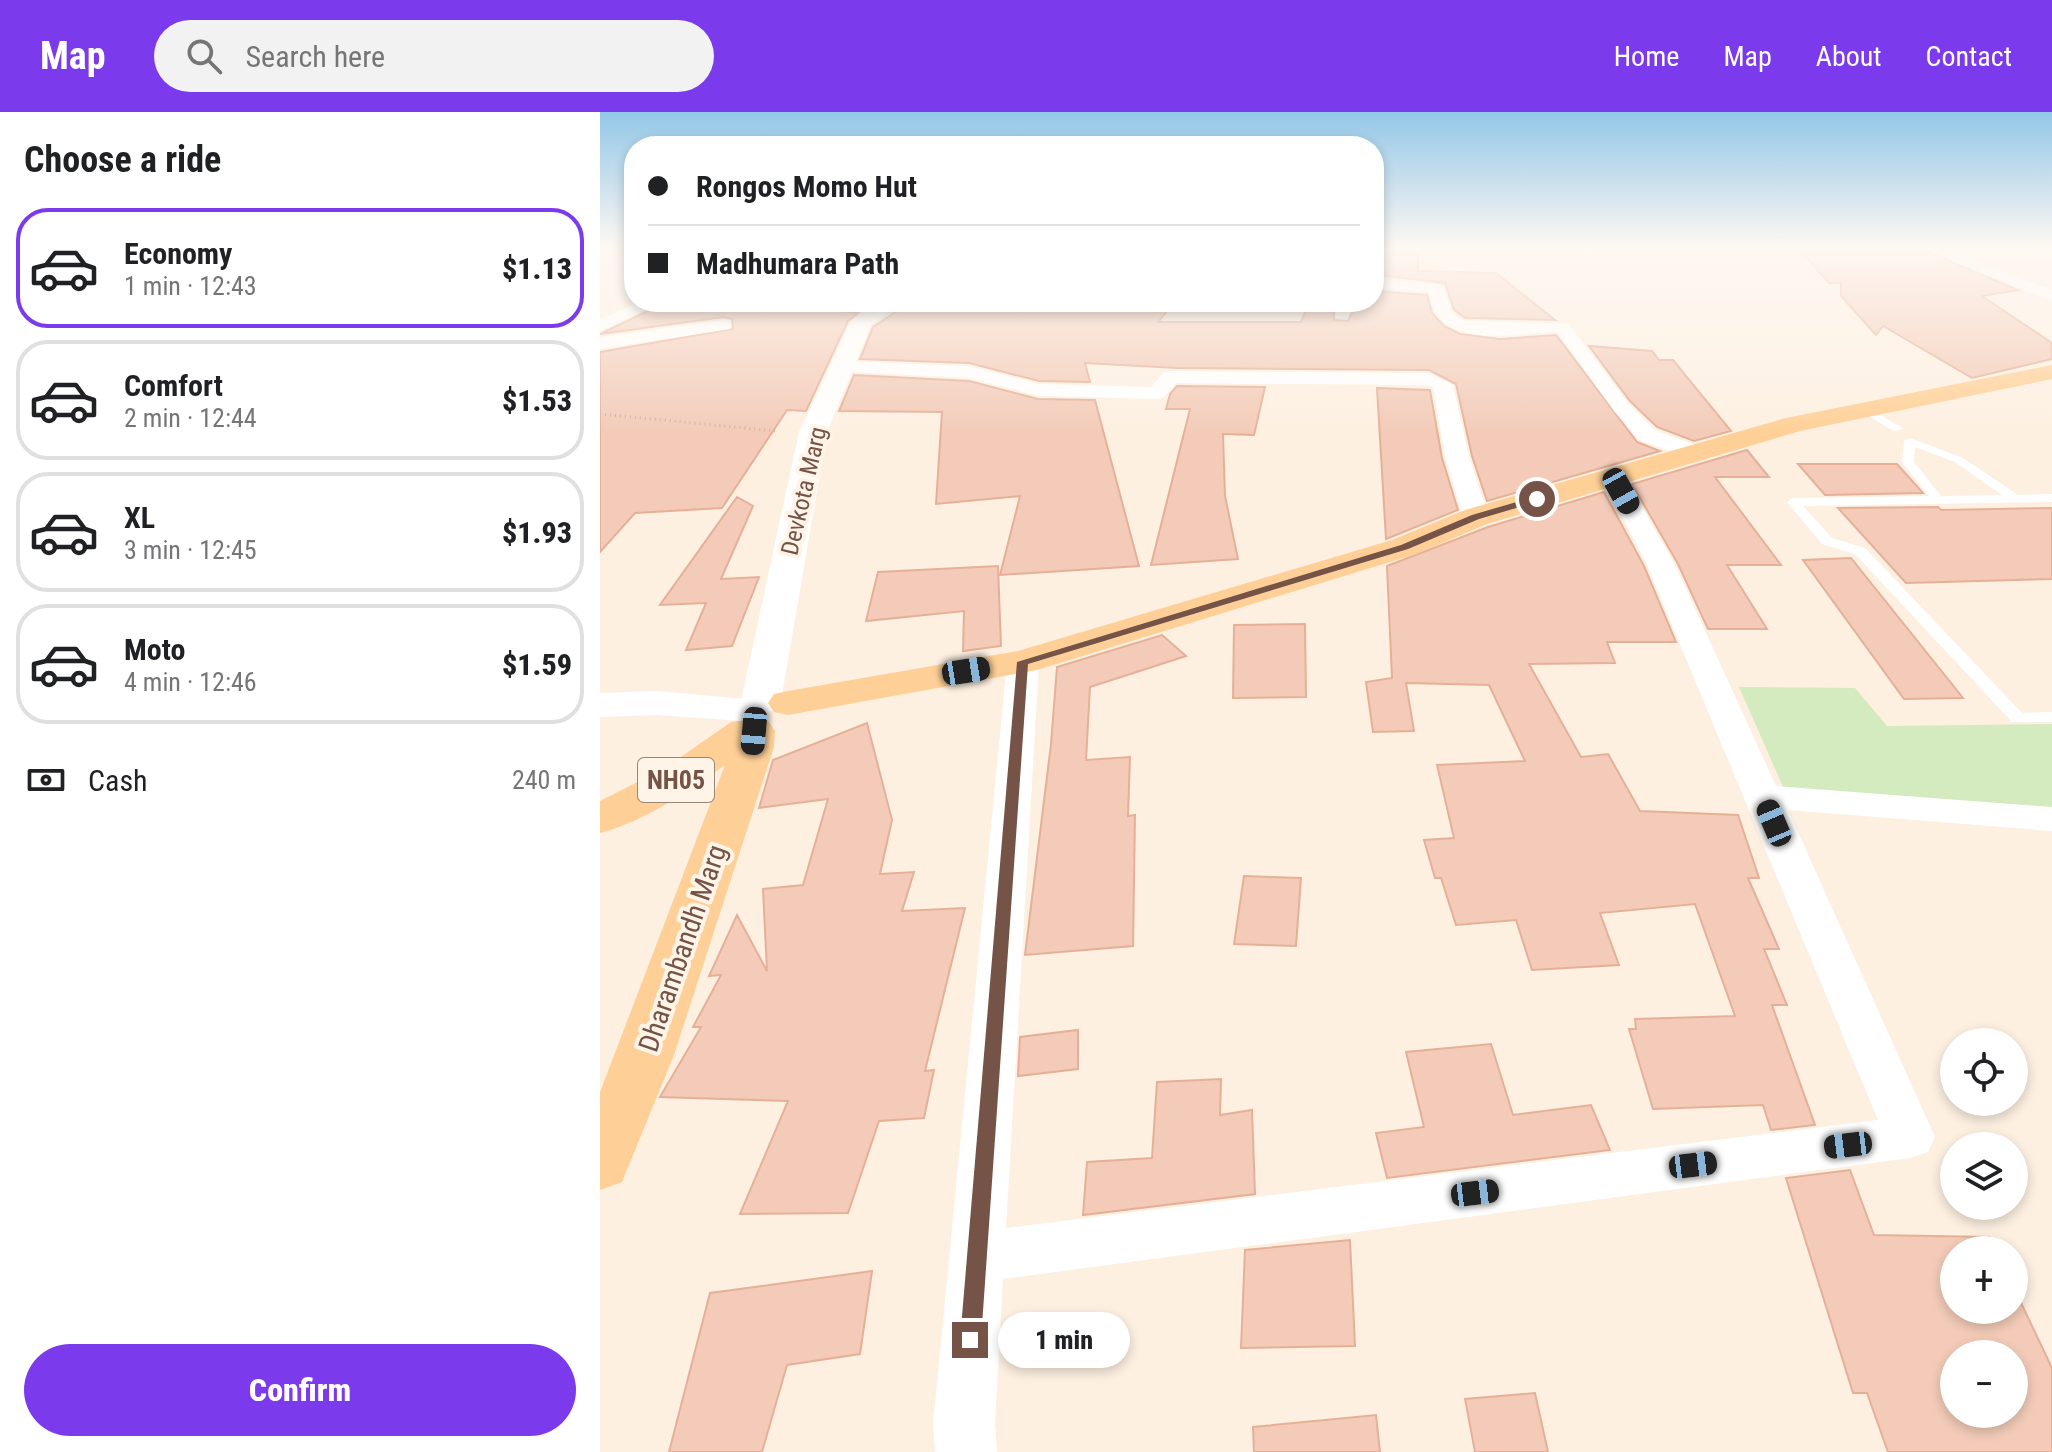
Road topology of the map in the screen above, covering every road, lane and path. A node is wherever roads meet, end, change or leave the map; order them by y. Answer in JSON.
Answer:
{"nodes":[{"id":1,"x":1440,"y":310,"type":"edge"},
{"id":2,"x":630,"y":312,"type":"edge"},
{"id":3,"x":876,"y":312,"type":"edge"},
{"id":4,"x":600,"y":315,"type":"edge"},
{"id":5,"x":620,"y":316,"type":"junction"},
{"id":6,"x":724,"y":325,"type":"dead end"},
{"id":7,"x":600,"y":326,"type":"edge"},
{"id":8,"x":600,"y":343,"type":"edge"},
{"id":9,"x":842,"y":367,"type":"junction"},
{"id":10,"x":2052,"y":372,"type":"edge"},
{"id":11,"x":1863,"y":409,"type":"junction"},
{"id":12,"x":600,"y":414,"type":"edge"},
{"id":13,"x":813,"y":432,"type":"junction"},
{"id":14,"x":1904,"y":436,"type":"junction"},
{"id":15,"x":1695,"y":453,"type":"junction"},
{"id":16,"x":1605,"y":479,"type":"junction"},
{"id":17,"x":2014,"y":498,"type":"junction"},
{"id":18,"x":2052,"y":498,"type":"edge"},
{"id":19,"x":1938,"y":500,"type":"junction"},
{"id":20,"x":1476,"y":517,"type":"junction"},
{"id":21,"x":1023,"y":662,"type":"junction"},
{"id":22,"x":600,"y":705,"type":"edge"},
{"id":23,"x":758,"y":715,"type":"junction"},
{"id":24,"x":2052,"y":717,"type":"edge"},
{"id":25,"x":1762,"y":794,"type":"junction"},
{"id":26,"x":600,"y":819,"type":"edge"},
{"id":27,"x":2052,"y":819,"type":"edge"},
{"id":28,"x":600,"y":1163,"type":"edge"},
{"id":29,"x":977,"y":1257,"type":"junction"},
{"id":30,"x":966,"y":1452,"type":"edge"}],
"edges":[{"from":1,"to":15,"type":"street"},
{"from":2,"to":5,"type":"street"},
{"from":3,"to":9,"type":"street","name":"Devkota Marg"},
{"from":4,"to":5,"type":"street"},
{"from":5,"to":7,"type":"street"},
{"from":6,"to":8,"type":"street"},
{"from":9,"to":13,"type":"street","name":"Devkota Marg"},
{"from":9,"to":20,"type":"street"},
{"from":10,"to":11,"type":"main road","number":"NH05"},
{"from":11,"to":14,"type":"lane"},
{"from":11,"to":15,"type":"main road","number":"NH05"},
{"from":12,"to":13,"type":"path"},
{"from":13,"to":23,"type":"street","name":"Devkota Marg"},
{"from":14,"to":17,"type":"lane"},
{"from":14,"to":19,"type":"lane"},
{"from":15,"to":16,"type":"main road","number":"NH05"},
{"from":16,"to":20,"type":"main road","number":"NH05"},
{"from":16,"to":25,"type":"street"},
{"from":17,"to":18,"type":"lane"},
{"from":17,"to":19,"type":"lane"},
{"from":19,"to":24,"type":"lane"},
{"from":20,"to":21,"type":"main road","number":"NH05"},
{"from":21,"to":23,"type":"main road","number":"NH05"},
{"from":21,"to":29,"type":"street"},
{"from":22,"to":23,"type":"street"},
{"from":23,"to":26,"type":"main road","number":"NH05"},
{"from":23,"to":28,"type":"main road","name":"Dharambandh Marg"},
{"from":25,"to":27,"type":"street"},
{"from":25,"to":29,"type":"street"},
{"from":29,"to":30,"type":"street"}]}
